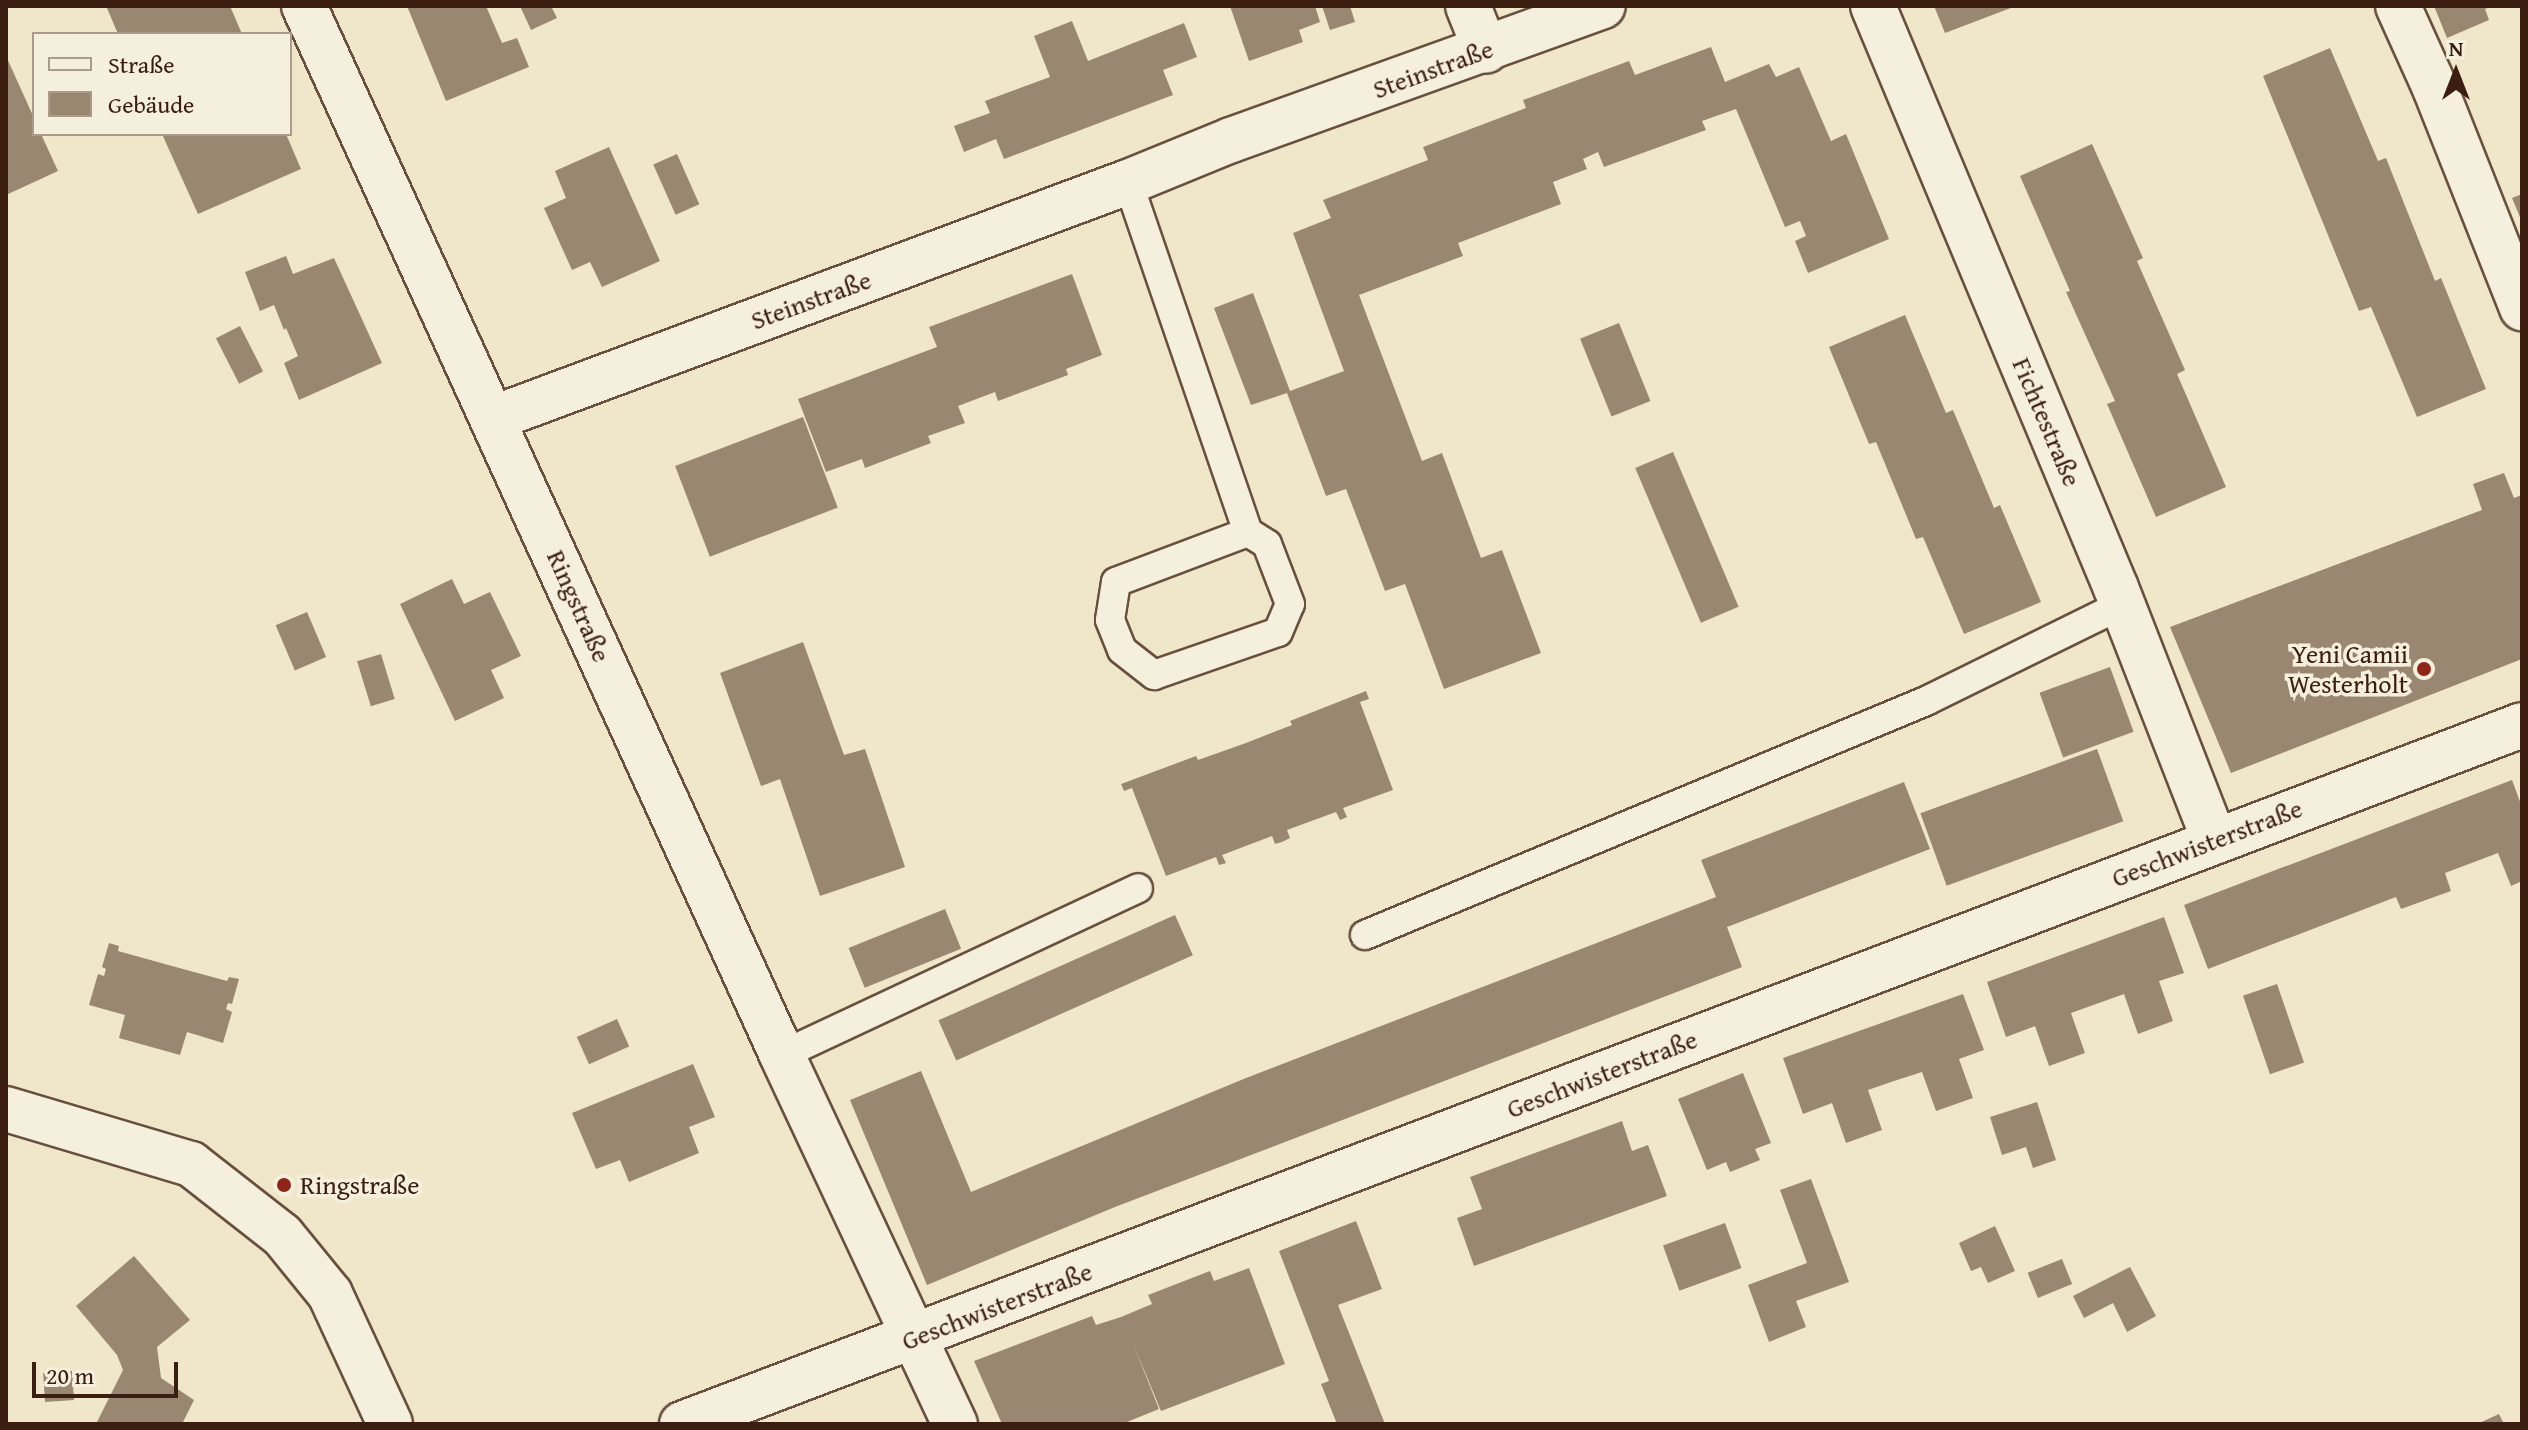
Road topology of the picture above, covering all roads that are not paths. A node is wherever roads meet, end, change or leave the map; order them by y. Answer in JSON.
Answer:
{"nodes":[{"id":1,"x":304,"y":6,"type":"edge"},
{"id":2,"x":1468,"y":6,"type":"edge"},
{"id":3,"x":1603,"y":6,"type":"edge"},
{"id":4,"x":1873,"y":6,"type":"edge"},
{"id":5,"x":2398,"y":6,"type":"edge"},
{"id":6,"x":1486,"y":51,"type":"junction"},
{"id":7,"x":1128,"y":182,"type":"junction"},
{"id":8,"x":2522,"y":308,"type":"edge"},
{"id":9,"x":494,"y":418,"type":"junction"},
{"id":10,"x":1248,"y":532,"type":"junction"},
{"id":11,"x":2123,"y":604,"type":"junction"},
{"id":12,"x":2521,"y":730,"type":"edge"},
{"id":13,"x":2214,"y":840,"type":"junction"},
{"id":14,"x":1138,"y":888,"type":"dead end"},
{"id":15,"x":1365,"y":935,"type":"dead end"},
{"id":16,"x":782,"y":1055,"type":"junction"},
{"id":17,"x":6,"y":1109,"type":"edge"},
{"id":18,"x":915,"y":1337,"type":"junction"},
{"id":19,"x":390,"y":1424,"type":"edge"},
{"id":20,"x":682,"y":1424,"type":"edge"},
{"id":21,"x":955,"y":1424,"type":"edge"}],
"edges":[{"from":1,"to":9,"type":"street","name":"Ringstraße"},
{"from":2,"to":6,"type":"street"},
{"from":3,"to":6,"type":"street","name":"Steinstraße"},
{"from":4,"to":11,"type":"street","name":"Fichtestraße"},
{"from":5,"to":8,"type":"street"},
{"from":6,"to":7,"type":"street","name":"Steinstraße"},
{"from":7,"to":9,"type":"street","name":"Steinstraße"},
{"from":7,"to":10,"type":"lane"},
{"from":9,"to":16,"type":"street","name":"Ringstraße"},
{"from":10,"to":10,"type":"lane"},
{"from":11,"to":13,"type":"street","name":"Fichtestraße"},
{"from":11,"to":15,"type":"lane"},
{"from":12,"to":13,"type":"street","name":"Geschwisterstraße"},
{"from":13,"to":18,"type":"street","name":"Geschwisterstraße"},
{"from":14,"to":16,"type":"lane"},
{"from":16,"to":18,"type":"street","name":"Ringstraße"},
{"from":17,"to":19,"type":"street"},
{"from":18,"to":20,"type":"street","name":"Geschwisterstraße"},
{"from":18,"to":21,"type":"street","name":"Ringstraße"}]}
